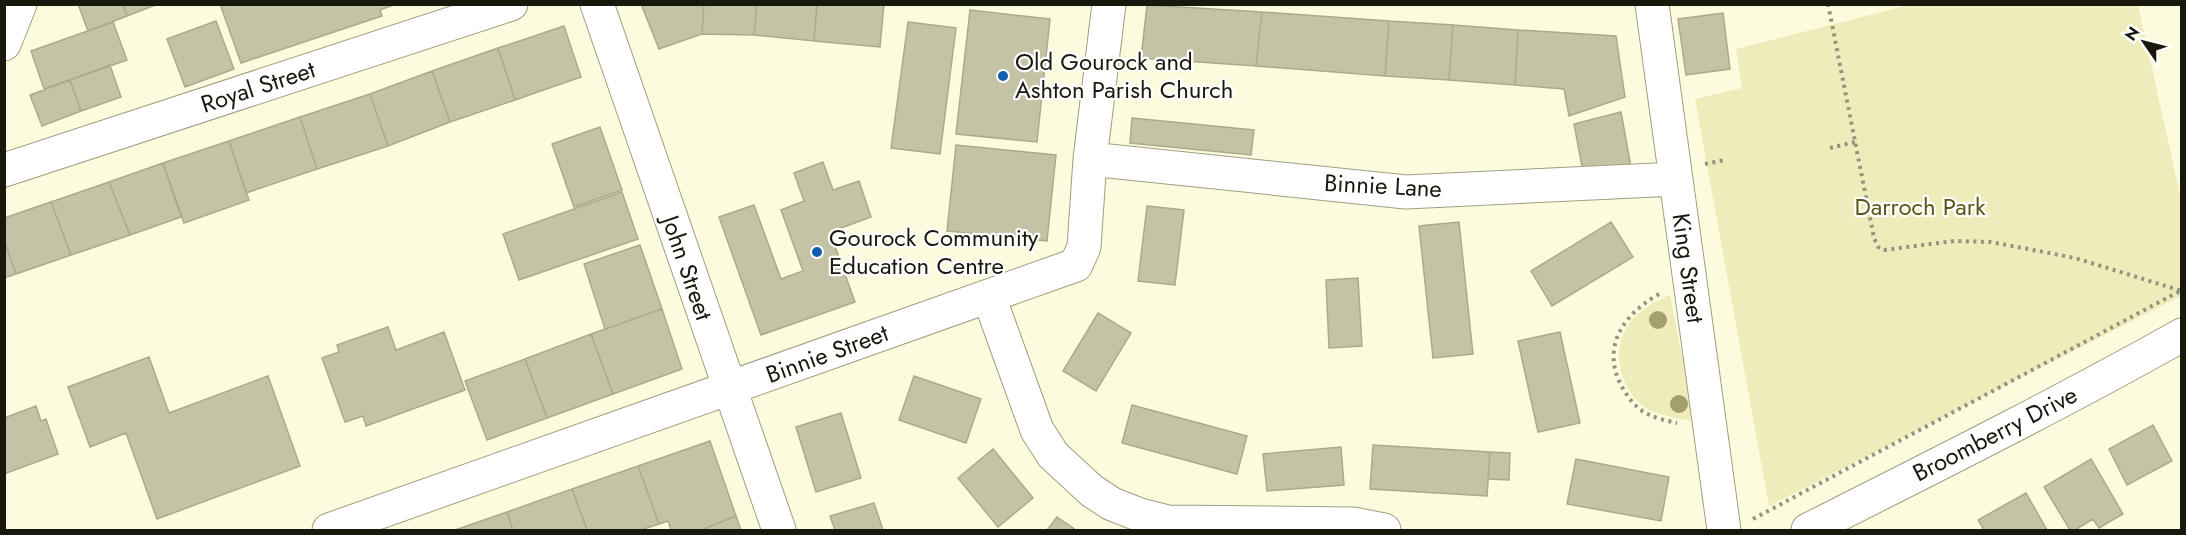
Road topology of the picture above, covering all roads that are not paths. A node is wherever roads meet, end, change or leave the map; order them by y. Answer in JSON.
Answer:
{"nodes":[{"id":1,"x":20,"y":4,"type":"edge"},
{"id":2,"x":511,"y":4,"type":"edge"},
{"id":3,"x":597,"y":4,"type":"edge"},
{"id":4,"x":1109,"y":4,"type":"edge"},
{"id":5,"x":1652,"y":4,"type":"edge"},
{"id":6,"x":4,"y":44,"type":"edge"},
{"id":7,"x":1090,"y":159,"type":"junction"},
{"id":8,"x":4,"y":170,"type":"edge"},
{"id":9,"x":1676,"y":179,"type":"junction"},
{"id":10,"x":989,"y":297,"type":"junction"},
{"id":11,"x":2181,"y":335,"type":"edge"},
{"id":12,"x":729,"y":389,"type":"junction"},
{"id":13,"x":1738,"y":525,"type":"edge"},
{"id":14,"x":329,"y":531,"type":"edge"},
{"id":15,"x":779,"y":531,"type":"edge"},
{"id":16,"x":1384,"y":531,"type":"edge"},
{"id":17,"x":1808,"y":531,"type":"edge"}],
"edges":[{"from":1,"to":6,"type":"street"},
{"from":2,"to":8,"type":"street","name":"Royal Street"},
{"from":3,"to":12,"type":"street","name":"John Street"},
{"from":4,"to":7,"type":"street","name":"Binnie Street"},
{"from":5,"to":9,"type":"street","name":"King Street"},
{"from":7,"to":9,"type":"street","name":"Binnie Lane"},
{"from":7,"to":10,"type":"street","name":"Binnie Street"},
{"from":9,"to":13,"type":"street","name":"King Street"},
{"from":10,"to":12,"type":"street","name":"Binnie Street"},
{"from":10,"to":16,"type":"street"},
{"from":11,"to":17,"type":"street","name":"Broomberry Drive"},
{"from":12,"to":14,"type":"street","name":"Binnie Street"},
{"from":12,"to":15,"type":"street","name":"John Street"}]}
